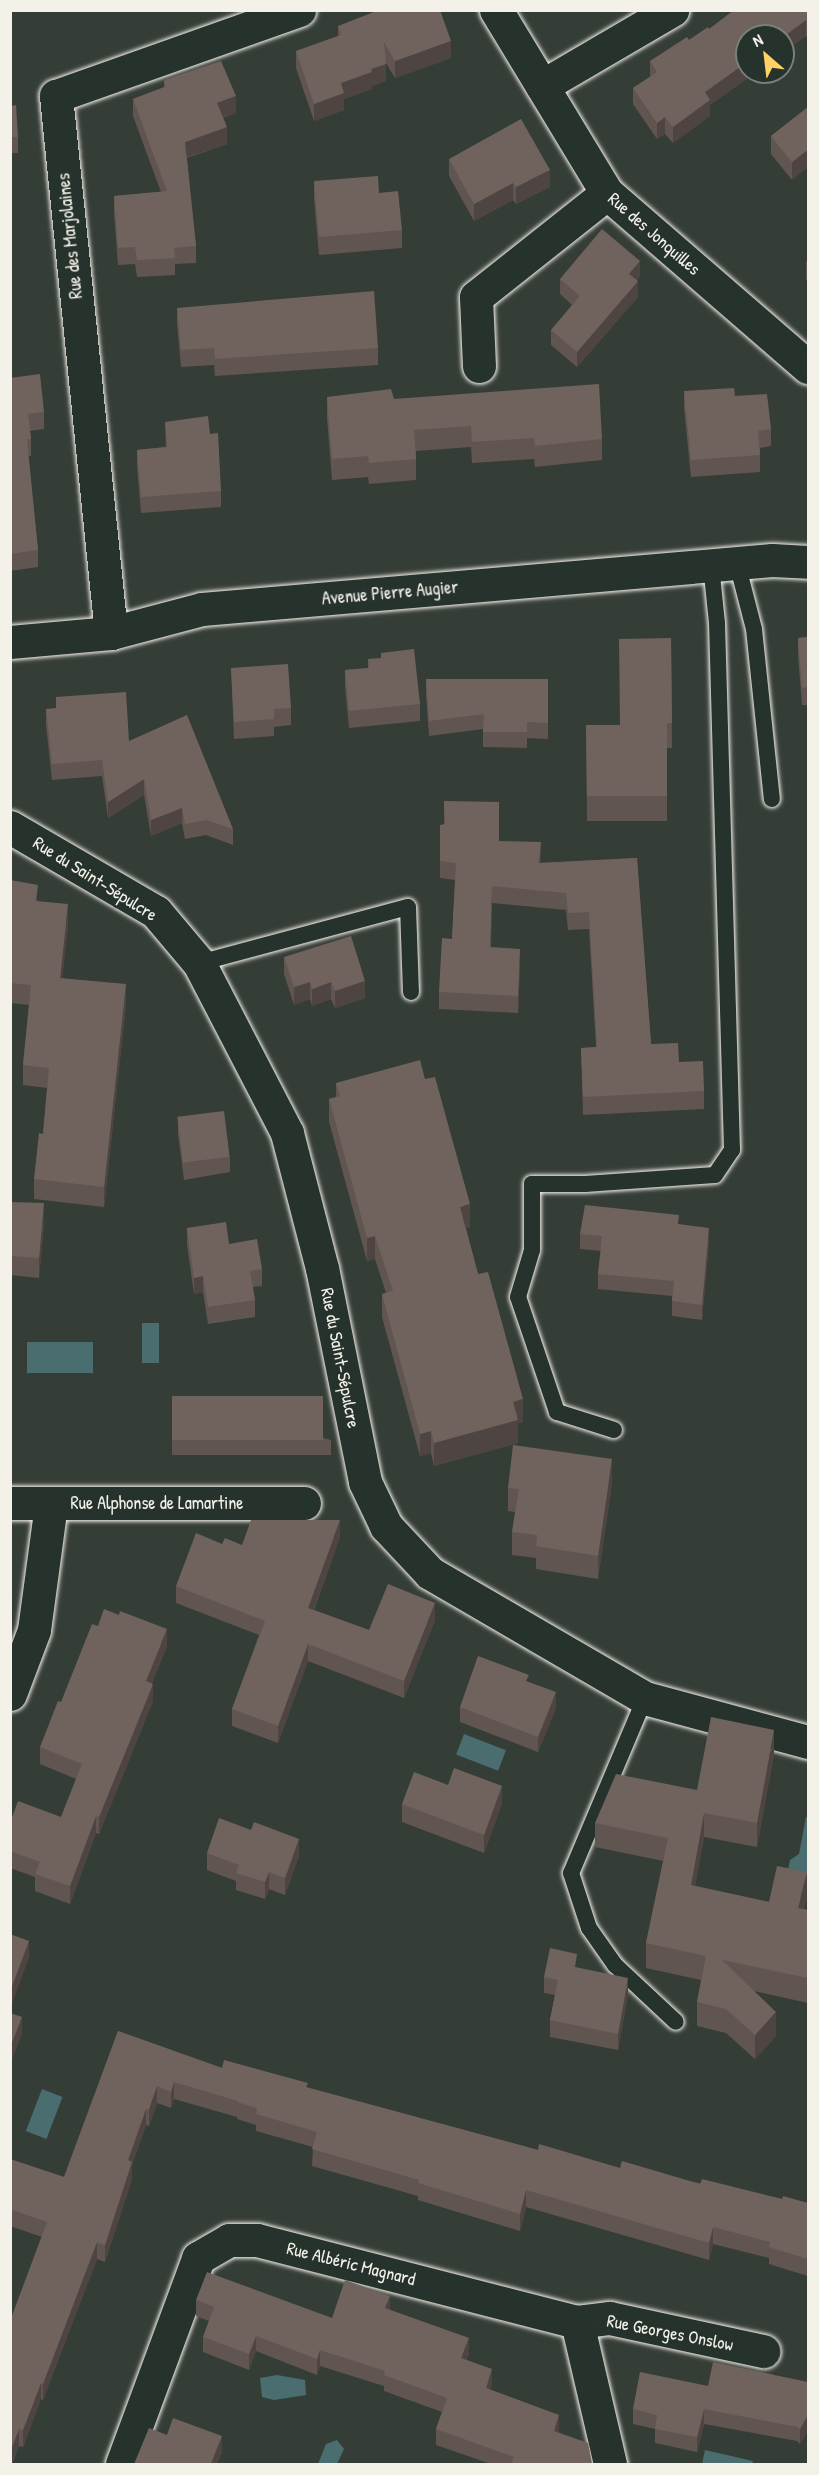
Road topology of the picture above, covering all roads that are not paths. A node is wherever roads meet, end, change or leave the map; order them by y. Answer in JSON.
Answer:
{"nodes":[{"id":1,"x":299,"y":10,"type":"edge"},
{"id":2,"x":496,"y":10,"type":"edge"},
{"id":3,"x":672,"y":10,"type":"edge"},
{"id":4,"x":542,"y":86,"type":"junction"},
{"id":5,"x":607,"y":193,"type":"junction"},
{"id":6,"x":478,"y":366,"type":"dead end"},
{"id":7,"x":808,"y":367,"type":"edge"},
{"id":8,"x":808,"y":546,"type":"edge"},
{"id":9,"x":772,"y":560,"type":"junction"},
{"id":10,"x":808,"y":562,"type":"edge"},
{"id":11,"x":724,"y":564,"type":"junction"},
{"id":12,"x":111,"y":633,"type":"junction"},
{"id":13,"x":10,"y":642,"type":"edge"},
{"id":14,"x":772,"y":799,"type":"dead end"},
{"id":15,"x":10,"y":827,"type":"edge"},
{"id":16,"x":199,"y":963,"type":"junction"},
{"id":17,"x":411,"y":992,"type":"dead end"},
{"id":18,"x":614,"y":1430,"type":"dead end"},
{"id":19,"x":10,"y":1503,"type":"edge"},
{"id":20,"x":304,"y":1503,"type":"dead end"},
{"id":21,"x":51,"y":1504,"type":"junction"},
{"id":22,"x":10,"y":1694,"type":"edge"},
{"id":23,"x":645,"y":1698,"type":"junction"},
{"id":24,"x":808,"y":1742,"type":"edge"},
{"id":25,"x":676,"y":2022,"type":"dead end"},
{"id":26,"x":577,"y":2322,"type":"junction"},
{"id":27,"x":763,"y":2351,"type":"dead end"},
{"id":28,"x":122,"y":2464,"type":"edge"},
{"id":29,"x":610,"y":2464,"type":"edge"}],
"edges":[{"from":1,"to":12,"type":"street","name":"Rue des Marjolaines"},
{"from":2,"to":4,"type":"street","name":"Rue des Jonquilles"},
{"from":3,"to":4,"type":"street"},
{"from":4,"to":5,"type":"street","name":"Rue des Jonquilles"},
{"from":5,"to":6,"type":"street"},
{"from":5,"to":7,"type":"street","name":"Rue des Jonquilles"},
{"from":8,"to":9,"type":"street","name":"Avenue Pierre Augier"},
{"from":9,"to":10,"type":"street","name":"Avenue Pierre Augier"},
{"from":9,"to":11,"type":"street","name":"Avenue Pierre Augier"},
{"from":11,"to":12,"type":"street","name":"Avenue Pierre Augier"},
{"from":11,"to":14,"type":"lane"},
{"from":11,"to":18,"type":"lane"},
{"from":12,"to":13,"type":"street","name":"Avenue Pierre Augier"},
{"from":15,"to":16,"type":"street","name":"Rue du Saint-Sépulcre"},
{"from":16,"to":17,"type":"lane"},
{"from":16,"to":23,"type":"street","name":"Rue du Saint-Sépulcre"},
{"from":19,"to":21,"type":"street","name":"Rue Alphonse de Lamartine"},
{"from":20,"to":21,"type":"street","name":"Rue Alphonse de Lamartine"},
{"from":21,"to":22,"type":"street"},
{"from":23,"to":24,"type":"street","name":"Rue du Saint-Sépulcre"},
{"from":23,"to":25,"type":"lane"},
{"from":26,"to":27,"type":"street","name":"Rue Georges Onslow"},
{"from":26,"to":28,"type":"street","name":"Rue Albéric Magnard"},
{"from":26,"to":29,"type":"street"}]}
